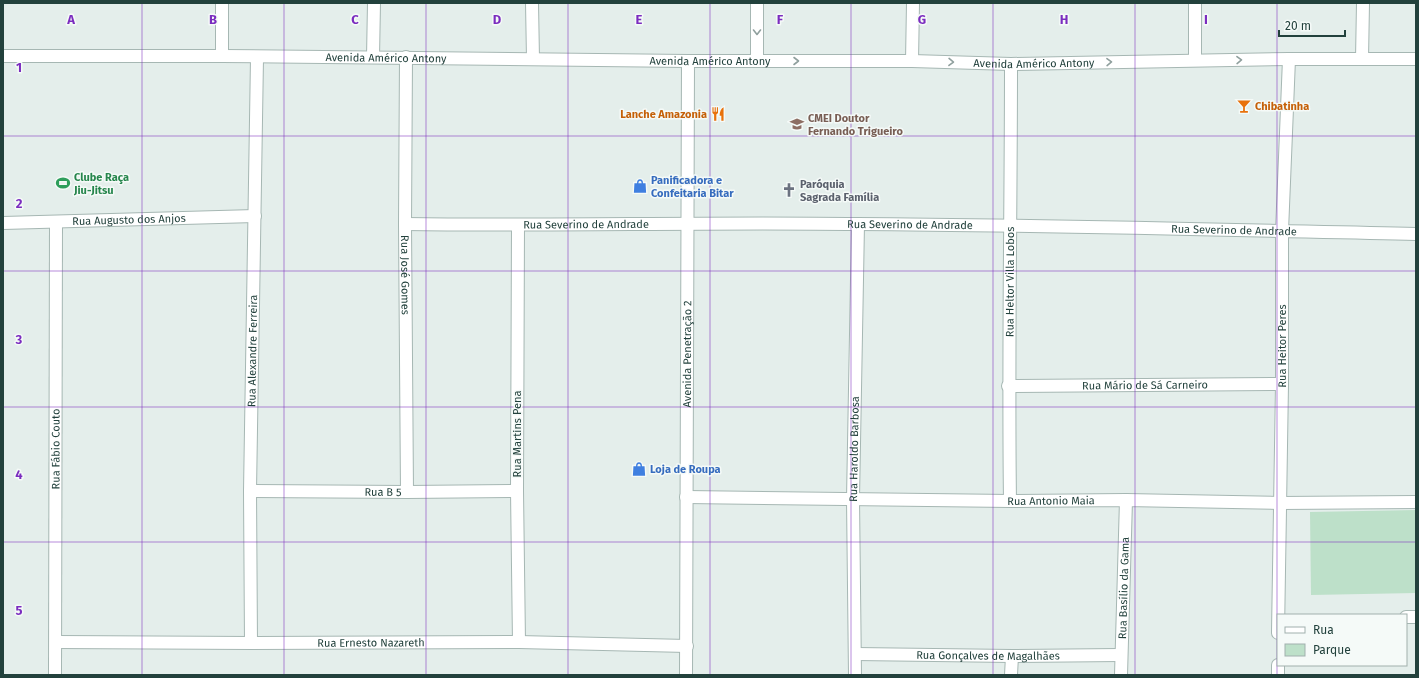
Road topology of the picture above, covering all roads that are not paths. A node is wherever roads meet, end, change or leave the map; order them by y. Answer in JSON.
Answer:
{"nodes":[{"id":1,"x":222,"y":3,"type":"edge"},
{"id":2,"x":374,"y":3,"type":"edge"},
{"id":3,"x":532,"y":3,"type":"edge"},
{"id":4,"x":757,"y":3,"type":"edge"},
{"id":5,"x":913,"y":3,"type":"edge"},
{"id":6,"x":1195,"y":3,"type":"edge"},
{"id":7,"x":1362,"y":3,"type":"edge"},
{"id":8,"x":3,"y":56,"type":"edge"},
{"id":9,"x":222,"y":56,"type":"junction"},
{"id":10,"x":374,"y":57,"type":"junction"},
{"id":11,"x":257,"y":58,"type":"junction"},
{"id":12,"x":406,"y":58,"type":"junction"},
{"id":13,"x":533,"y":59,"type":"junction"},
{"id":14,"x":1289,"y":59,"type":"junction"},
{"id":15,"x":1362,"y":59,"type":"junction"},
{"id":16,"x":1416,"y":59,"type":"edge"},
{"id":17,"x":1195,"y":60,"type":"junction"},
{"id":18,"x":757,"y":61,"type":"junction"},
{"id":19,"x":912,"y":61,"type":"junction"},
{"id":20,"x":688,"y":62,"type":"junction"},
{"id":21,"x":1011,"y":64,"type":"junction"},
{"id":22,"x":255,"y":216,"type":"junction"},
{"id":23,"x":56,"y":222,"type":"junction"},
{"id":24,"x":3,"y":223,"type":"edge"},
{"id":25,"x":687,"y":223,"type":"junction"},
{"id":26,"x":405,"y":224,"type":"junction"},
{"id":27,"x":858,"y":224,"type":"junction"},
{"id":28,"x":518,"y":226,"type":"junction"},
{"id":29,"x":1011,"y":226,"type":"junction"},
{"id":30,"x":1282,"y":231,"type":"junction"},
{"id":31,"x":1416,"y":234,"type":"edge"},
{"id":32,"x":1282,"y":384,"type":"junction"},
{"id":33,"x":1008,"y":386,"type":"junction"},
{"id":34,"x":250,"y":491,"type":"junction"},
{"id":35,"x":517,"y":491,"type":"junction"},
{"id":36,"x":407,"y":492,"type":"junction"},
{"id":37,"x":686,"y":497,"type":"junction"},
{"id":38,"x":853,"y":499,"type":"junction"},
{"id":39,"x":1126,"y":500,"type":"junction"},
{"id":40,"x":1010,"y":501,"type":"junction"},
{"id":41,"x":1280,"y":502,"type":"junction"},
{"id":42,"x":1416,"y":502,"type":"edge"},
{"id":43,"x":1278,"y":614,"type":"edge"},
{"id":44,"x":56,"y":642,"type":"junction"},
{"id":45,"x":519,"y":642,"type":"junction"},
{"id":46,"x":251,"y":644,"type":"junction"},
{"id":47,"x":687,"y":646,"type":"junction"},
{"id":48,"x":856,"y":654,"type":"junction"},
{"id":49,"x":1120,"y":655,"type":"junction"},
{"id":50,"x":1012,"y":656,"type":"junction"},
{"id":51,"x":55,"y":675,"type":"edge"},
{"id":52,"x":686,"y":675,"type":"edge"},
{"id":53,"x":856,"y":675,"type":"edge"},
{"id":54,"x":1011,"y":675,"type":"edge"},
{"id":55,"x":1121,"y":675,"type":"edge"}],
"edges":[{"from":1,"to":9,"type":"street"},
{"from":2,"to":10,"type":"street"},
{"from":3,"to":13,"type":"street"},
{"from":4,"to":18,"type":"street","one_way":true},
{"from":5,"to":19,"type":"street"},
{"from":6,"to":17,"type":"street"},
{"from":7,"to":15,"type":"street"},
{"from":8,"to":9,"type":"street","name":"Avenida Américo Antony"},
{"from":9,"to":11,"type":"street","name":"Avenida Américo Antony"},
{"from":10,"to":11,"type":"street","name":"Avenida Américo Antony"},
{"from":10,"to":12,"type":"street","name":"Avenida Américo Antony"},
{"from":11,"to":22,"type":"street","name":"Rua Alexandre Ferreira"},
{"from":12,"to":13,"type":"street","name":"Avenida Américo Antony"},
{"from":12,"to":26,"type":"street","name":"Rua José Gomes"},
{"from":13,"to":20,"type":"street","name":"Avenida Américo Antony"},
{"from":14,"to":15,"type":"street","name":"Avenida Américo Antony"},
{"from":17,"to":14,"type":"street","name":"Avenida Américo Antony","one_way":true},
{"from":14,"to":30,"type":"street","name":"Rua Heitor Peres"},
{"from":15,"to":16,"type":"street","name":"Avenida Américo Antony"},
{"from":21,"to":17,"type":"street","name":"Avenida Américo Antony","one_way":true},
{"from":18,"to":19,"type":"street","name":"Avenida Américo Antony","one_way":true},
{"from":18,"to":20,"type":"street","name":"Avenida Américo Antony"},
{"from":19,"to":21,"type":"street","name":"Avenida Américo Antony","one_way":true},
{"from":20,"to":25,"type":"street","name":"Avenida Penetração 2"},
{"from":21,"to":29,"type":"street","name":"Rua Heltor Villa Lobos"},
{"from":22,"to":23,"type":"street","name":"Rua Augusto dos Anjos"},
{"from":22,"to":34,"type":"street","name":"Rua Alexandre Ferreira"},
{"from":23,"to":24,"type":"street","name":"Rua Augusto dos Anjos"},
{"from":23,"to":44,"type":"street","name":"Rua Fábio Couto"},
{"from":25,"to":27,"type":"street","name":"Rua Severino de Andrade"},
{"from":25,"to":28,"type":"street","name":"Rua Severino de Andrade"},
{"from":25,"to":37,"type":"street","name":"Avenida Penetração 2"},
{"from":26,"to":28,"type":"street","name":"Rua Severino de Andrade"},
{"from":26,"to":36,"type":"street","name":"Rua José Gomes"},
{"from":27,"to":29,"type":"street","name":"Rua Severino de Andrade"},
{"from":27,"to":38,"type":"street","name":"Rua Haroldo Barbosa"},
{"from":28,"to":35,"type":"street","name":"Rua Martins Pena"},
{"from":29,"to":30,"type":"street","name":"Rua Severino de Andrade"},
{"from":29,"to":33,"type":"street","name":"Rua Heltor Villa Lobos"},
{"from":30,"to":31,"type":"street","name":"Rua Severino de Andrade"},
{"from":30,"to":32,"type":"street","name":"Rua Heitor Peres"},
{"from":32,"to":33,"type":"street","name":"Rua Mário de Sá Carneiro"},
{"from":32,"to":41,"type":"street","name":"Rua Heitor Peres"},
{"from":33,"to":40,"type":"street","name":"Rua Heltor Villa Lobos"},
{"from":34,"to":36,"type":"street","name":"Rua B 5"},
{"from":34,"to":46,"type":"street","name":"Rua Alexandre Ferreira"},
{"from":35,"to":36,"type":"street","name":"Rua B 5"},
{"from":35,"to":45,"type":"street","name":"Rua Martins Pena"},
{"from":37,"to":38,"type":"street","name":"Rua Antonio Maia"},
{"from":37,"to":47,"type":"street","name":"Avenida Penetração 2"},
{"from":38,"to":40,"type":"street","name":"Rua Antonio Maia"},
{"from":38,"to":48,"type":"street","name":"Rua Haroldo Barbosa"},
{"from":39,"to":40,"type":"street","name":"Rua Antonio Maia"},
{"from":39,"to":41,"type":"street","name":"Rua Antonio Maia"},
{"from":39,"to":49,"type":"street","name":"Rua Basílio da Gama"},
{"from":41,"to":42,"type":"street","name":"Rua Antonio Maia"},
{"from":41,"to":43,"type":"street","name":"Rua Heitor Peres"},
{"from":44,"to":46,"type":"street","name":"Rua Ernesto Nazareth"},
{"from":44,"to":51,"type":"street","name":"Rua Fábio Couto"},
{"from":45,"to":46,"type":"street","name":"Rua Ernesto Nazareth"},
{"from":45,"to":47,"type":"street","name":"Rua Ernesto Nazareth"},
{"from":47,"to":52,"type":"street","name":"Avenida Penetração 2"},
{"from":48,"to":50,"type":"street","name":"Rua Gonçalves de Magalhães"},
{"from":48,"to":53,"type":"street","name":"Rua Haroldo Barbosa"},
{"from":49,"to":50,"type":"street","name":"Rua Gonçalves de Magalhães"},
{"from":49,"to":55,"type":"street","name":"Rua Basílio da Gama"},
{"from":50,"to":54,"type":"street"}]}
